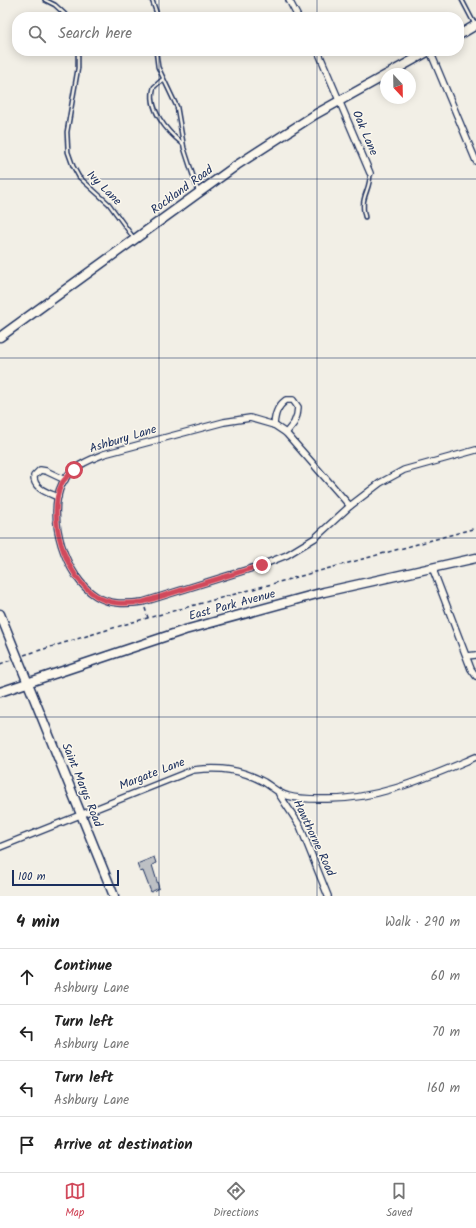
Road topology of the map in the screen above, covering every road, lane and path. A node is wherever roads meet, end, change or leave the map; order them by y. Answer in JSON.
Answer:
{"nodes":[{"id":1,"x":45,"y":0,"type":"edge"},
{"id":2,"x":152,"y":0,"type":"edge"},
{"id":3,"x":289,"y":0,"type":"edge"},
{"id":4,"x":462,"y":0,"type":"edge"},
{"id":5,"x":63,"y":12,"type":"edge"},
{"id":6,"x":156,"y":12,"type":"edge"},
{"id":7,"x":295,"y":12,"type":"edge"},
{"id":8,"x":476,"y":26,"type":"edge"},
{"id":9,"x":464,"y":32,"type":"edge"},
{"id":10,"x":78,"y":56,"type":"edge"},
{"id":11,"x":157,"y":56,"type":"edge"},
{"id":12,"x":321,"y":56,"type":"edge"},
{"id":13,"x":421,"y":56,"type":"edge"},
{"id":14,"x":432,"y":56,"type":"edge"},
{"id":15,"x":398,"y":68,"type":"edge"},
{"id":16,"x":380,"y":78,"type":"edge"},
{"id":17,"x":163,"y":79,"type":"junction"},
{"id":18,"x":340,"y":102,"type":"junction"},
{"id":19,"x":183,"y":144,"type":"junction"},
{"id":20,"x":476,"y":161,"type":"edge"},
{"id":21,"x":370,"y":173,"type":"joint"},
{"id":22,"x":199,"y":192,"type":"junction"},
{"id":23,"x":365,"y":217,"type":"dead end"},
{"id":24,"x":134,"y":239,"type":"junction"},
{"id":25,"x":0,"y":337,"type":"edge"},
{"id":26,"x":274,"y":425,"type":"junction"},
{"id":27,"x":286,"y":433,"type":"junction"},
{"id":28,"x":476,"y":450,"type":"edge"},
{"id":29,"x":64,"y":480,"type":"junction"},
{"id":30,"x":58,"y":497,"type":"junction"},
{"id":31,"x":350,"y":506,"type":"junction"},
{"id":32,"x":476,"y":528,"type":"edge"},
{"id":33,"x":476,"y":558,"type":"edge"},
{"id":34,"x":432,"y":567,"type":"junction"},
{"id":35,"x":143,"y":602,"type":"junction"},
{"id":36,"x":0,"y":614,"type":"edge"},
{"id":37,"x":148,"y":618,"type":"junction"},
{"id":38,"x":31,"y":653,"type":"dead end"},
{"id":39,"x":476,"y":655,"type":"edge"},
{"id":40,"x":467,"y":656,"type":"junction"},
{"id":41,"x":476,"y":676,"type":"edge"},
{"id":42,"x":27,"y":682,"type":"junction"},
{"id":43,"x":0,"y":692,"type":"edge"},
{"id":44,"x":476,"y":758,"type":"edge"},
{"id":45,"x":277,"y":791,"type":"junction"},
{"id":46,"x":81,"y":814,"type":"junction"},
{"id":47,"x":0,"y":847,"type":"edge"},
{"id":48,"x":114,"y":896,"type":"edge"},
{"id":49,"x":328,"y":896,"type":"edge"}],
"edges":[{"from":1,"to":5,"type":"lane"},
{"from":2,"to":6,"type":"lane"},
{"from":3,"to":7,"type":"street"},
{"from":4,"to":8,"type":"lane"},
{"from":8,"to":9,"type":"main road"},
{"from":10,"to":24,"type":"lane","name":"Ivy Lane"},
{"from":11,"to":17,"type":"lane"},
{"from":12,"to":18,"type":"street","name":"Oak Lane"},
{"from":13,"to":15,"type":"main road","name":"Rockland Road"},
{"from":14,"to":20,"type":"street"},
{"from":16,"to":18,"type":"main road","name":"Rockland Road"},
{"from":17,"to":19,"type":"lane"},
{"from":17,"to":19,"type":"lane"},
{"from":18,"to":21,"type":"street","name":"Oak Lane"},
{"from":18,"to":22,"type":"main road","name":"Rockland Road"},
{"from":19,"to":22,"type":"lane"},
{"from":21,"to":23,"type":"lane"},
{"from":22,"to":24,"type":"main road","name":"Rockland Road"},
{"from":24,"to":25,"type":"main road","name":"Rockland Road"},
{"from":26,"to":27,"type":"street","name":"Ashbury Lane"},
{"from":26,"to":27,"type":"street"},
{"from":26,"to":29,"type":"street","name":"Ashbury Lane"},
{"from":27,"to":31,"type":"street","name":"Ashbury Lane"},
{"from":28,"to":31,"type":"street","name":"Ashbury Lane"},
{"from":29,"to":30,"type":"street","name":"Ashbury Lane"},
{"from":29,"to":30,"type":"street"},
{"from":30,"to":35,"type":"street","name":"Ashbury Lane"},
{"from":31,"to":35,"type":"street","name":"Ashbury Lane"},
{"from":32,"to":37,"type":"path"},
{"from":33,"to":34,"type":"main road","name":"East Park Avenue"},
{"from":34,"to":40,"type":"street"},
{"from":34,"to":42,"type":"main road","name":"East Park Avenue"},
{"from":35,"to":37,"type":"path"},
{"from":36,"to":42,"type":"main road","name":"Saint Marys Road"},
{"from":37,"to":38,"type":"path"},
{"from":39,"to":40,"type":"street"},
{"from":40,"to":41,"type":"street"},
{"from":42,"to":43,"type":"main road","name":"East Park Avenue"},
{"from":42,"to":46,"type":"main road","name":"Saint Marys Road"},
{"from":44,"to":45,"type":"street","name":"Margate Lane"},
{"from":45,"to":46,"type":"street","name":"Margate Lane"},
{"from":45,"to":49,"type":"street","name":"Hawthorne Road"},
{"from":46,"to":47,"type":"street","name":"Margate Lane"},
{"from":46,"to":48,"type":"main road","name":"Saint Marys Road"}]}
